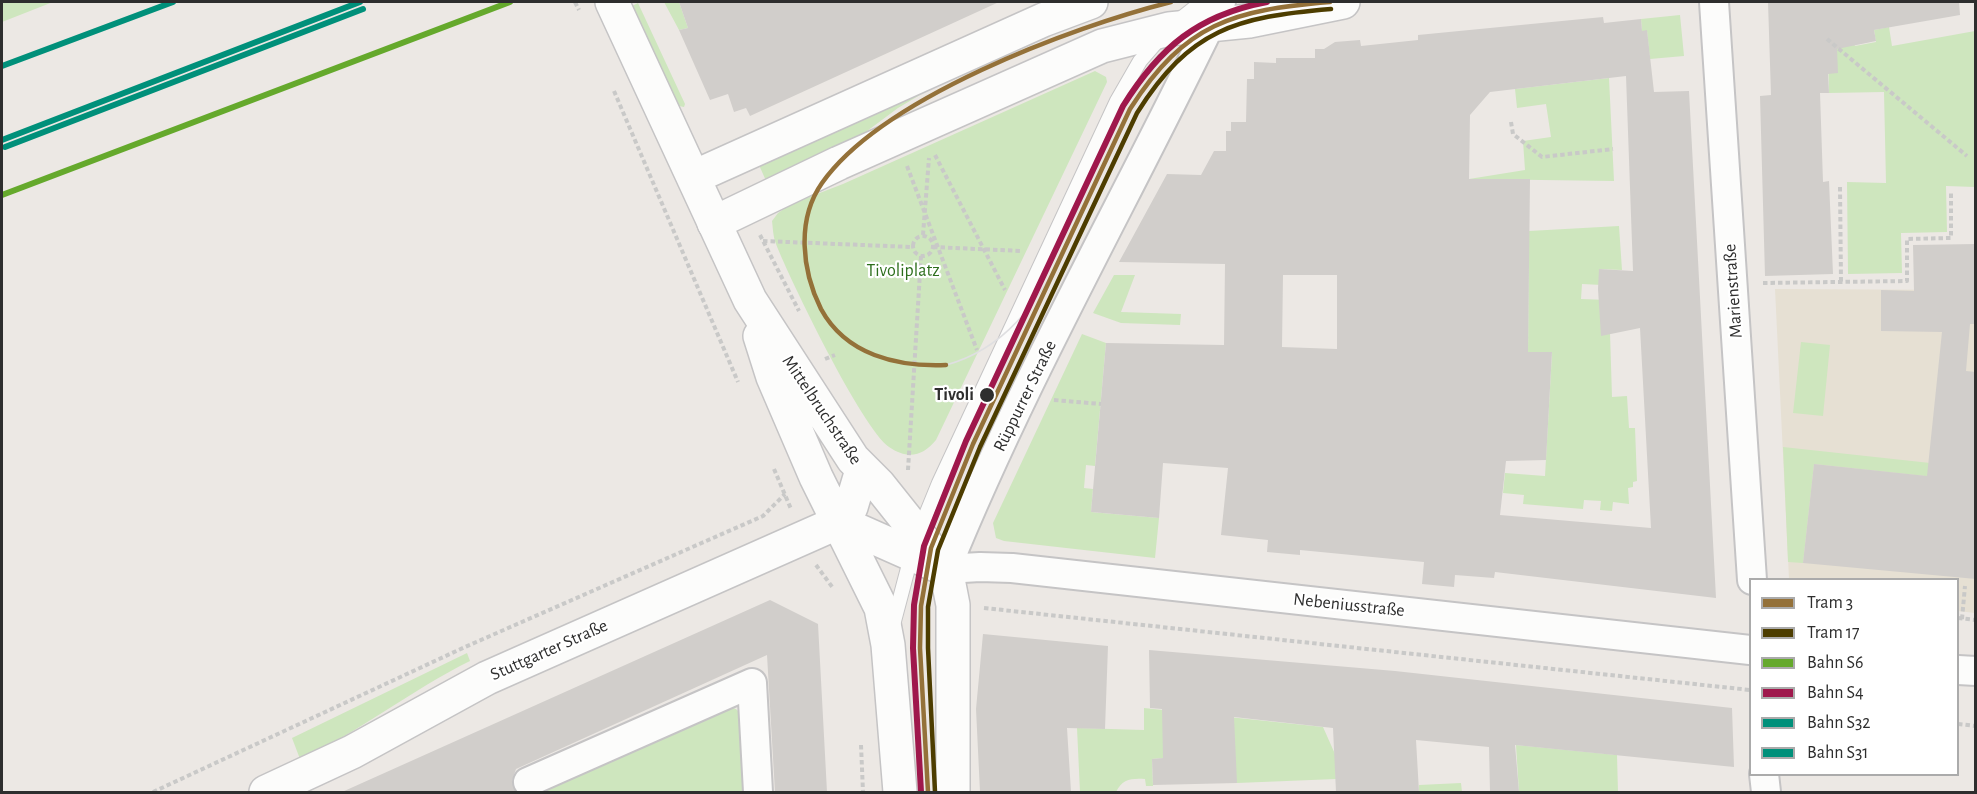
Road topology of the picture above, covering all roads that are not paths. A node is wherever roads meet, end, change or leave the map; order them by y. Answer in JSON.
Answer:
{"nodes":[{"id":1,"x":612,"y":2,"type":"edge"},
{"id":2,"x":1092,"y":2,"type":"edge"},
{"id":3,"x":1343,"y":2,"type":"edge"},
{"id":4,"x":1714,"y":2,"type":"edge"},
{"id":5,"x":1211,"y":10,"type":"edge"},
{"id":6,"x":1169,"y":29,"type":"junction"},
{"id":7,"x":694,"y":177,"type":"junction"},
{"id":8,"x":714,"y":223,"type":"junction"},
{"id":9,"x":750,"y":300,"type":"junction"},
{"id":10,"x":861,"y":470,"type":"junction"},
{"id":11,"x":839,"y":522,"type":"junction"},
{"id":12,"x":915,"y":544,"type":"junction"},
{"id":13,"x":946,"y":569,"type":"junction"},
{"id":14,"x":1752,"y":578,"type":"edge"},
{"id":15,"x":888,"y":645,"type":"junction"},
{"id":16,"x":1749,"y":650,"type":"edge"},
{"id":17,"x":1959,"y":670,"type":"edge"},
{"id":18,"x":1976,"y":672,"type":"edge"},
{"id":19,"x":1764,"y":776,"type":"edge"},
{"id":20,"x":528,"y":782,"type":"dead end"},
{"id":21,"x":266,"y":792,"type":"edge"},
{"id":22,"x":758,"y":792,"type":"edge"},
{"id":23,"x":900,"y":792,"type":"edge"},
{"id":24,"x":953,"y":792,"type":"edge"},
{"id":25,"x":1766,"y":792,"type":"edge"}],
"edges":[{"from":1,"to":7,"type":"main road","name":"Mittelbruchstraße"},
{"from":2,"to":7,"type":"main road"},
{"from":3,"to":5,"type":"main road"},
{"from":4,"to":14,"type":"street","name":"Marienstraße"},
{"from":5,"to":6,"type":"main road"},
{"from":5,"to":13,"type":"street","name":"Rüppurrer Straße"},
{"from":6,"to":8,"type":"main road"},
{"from":6,"to":12,"type":"lane"},
{"from":7,"to":8,"type":"main road","name":"Mittelbruchstraße"},
{"from":8,"to":9,"type":"main road","name":"Mittelbruchstraße"},
{"from":9,"to":10,"type":"main road","name":"Mittelbruchstraße"},
{"from":9,"to":11,"type":"main road","name":"Mittelbruchstraße"},
{"from":10,"to":11,"type":"main road"},
{"from":10,"to":12,"type":"main road","name":"Mittelbruchstraße"},
{"from":11,"to":12,"type":"main road"},
{"from":11,"to":15,"type":"main road"},
{"from":11,"to":21,"type":"main road","name":"Stuttgarter Straße"},
{"from":12,"to":13,"type":"main road"},
{"from":12,"to":15,"type":"lane"},
{"from":13,"to":16,"type":"street","name":"Nebeniusstraße"},
{"from":13,"to":24,"type":"main road"},
{"from":15,"to":23,"type":"main road"},
{"from":17,"to":18,"type":"street"},
{"from":19,"to":25,"type":"street"},
{"from":20,"to":22,"type":"street"}]}
